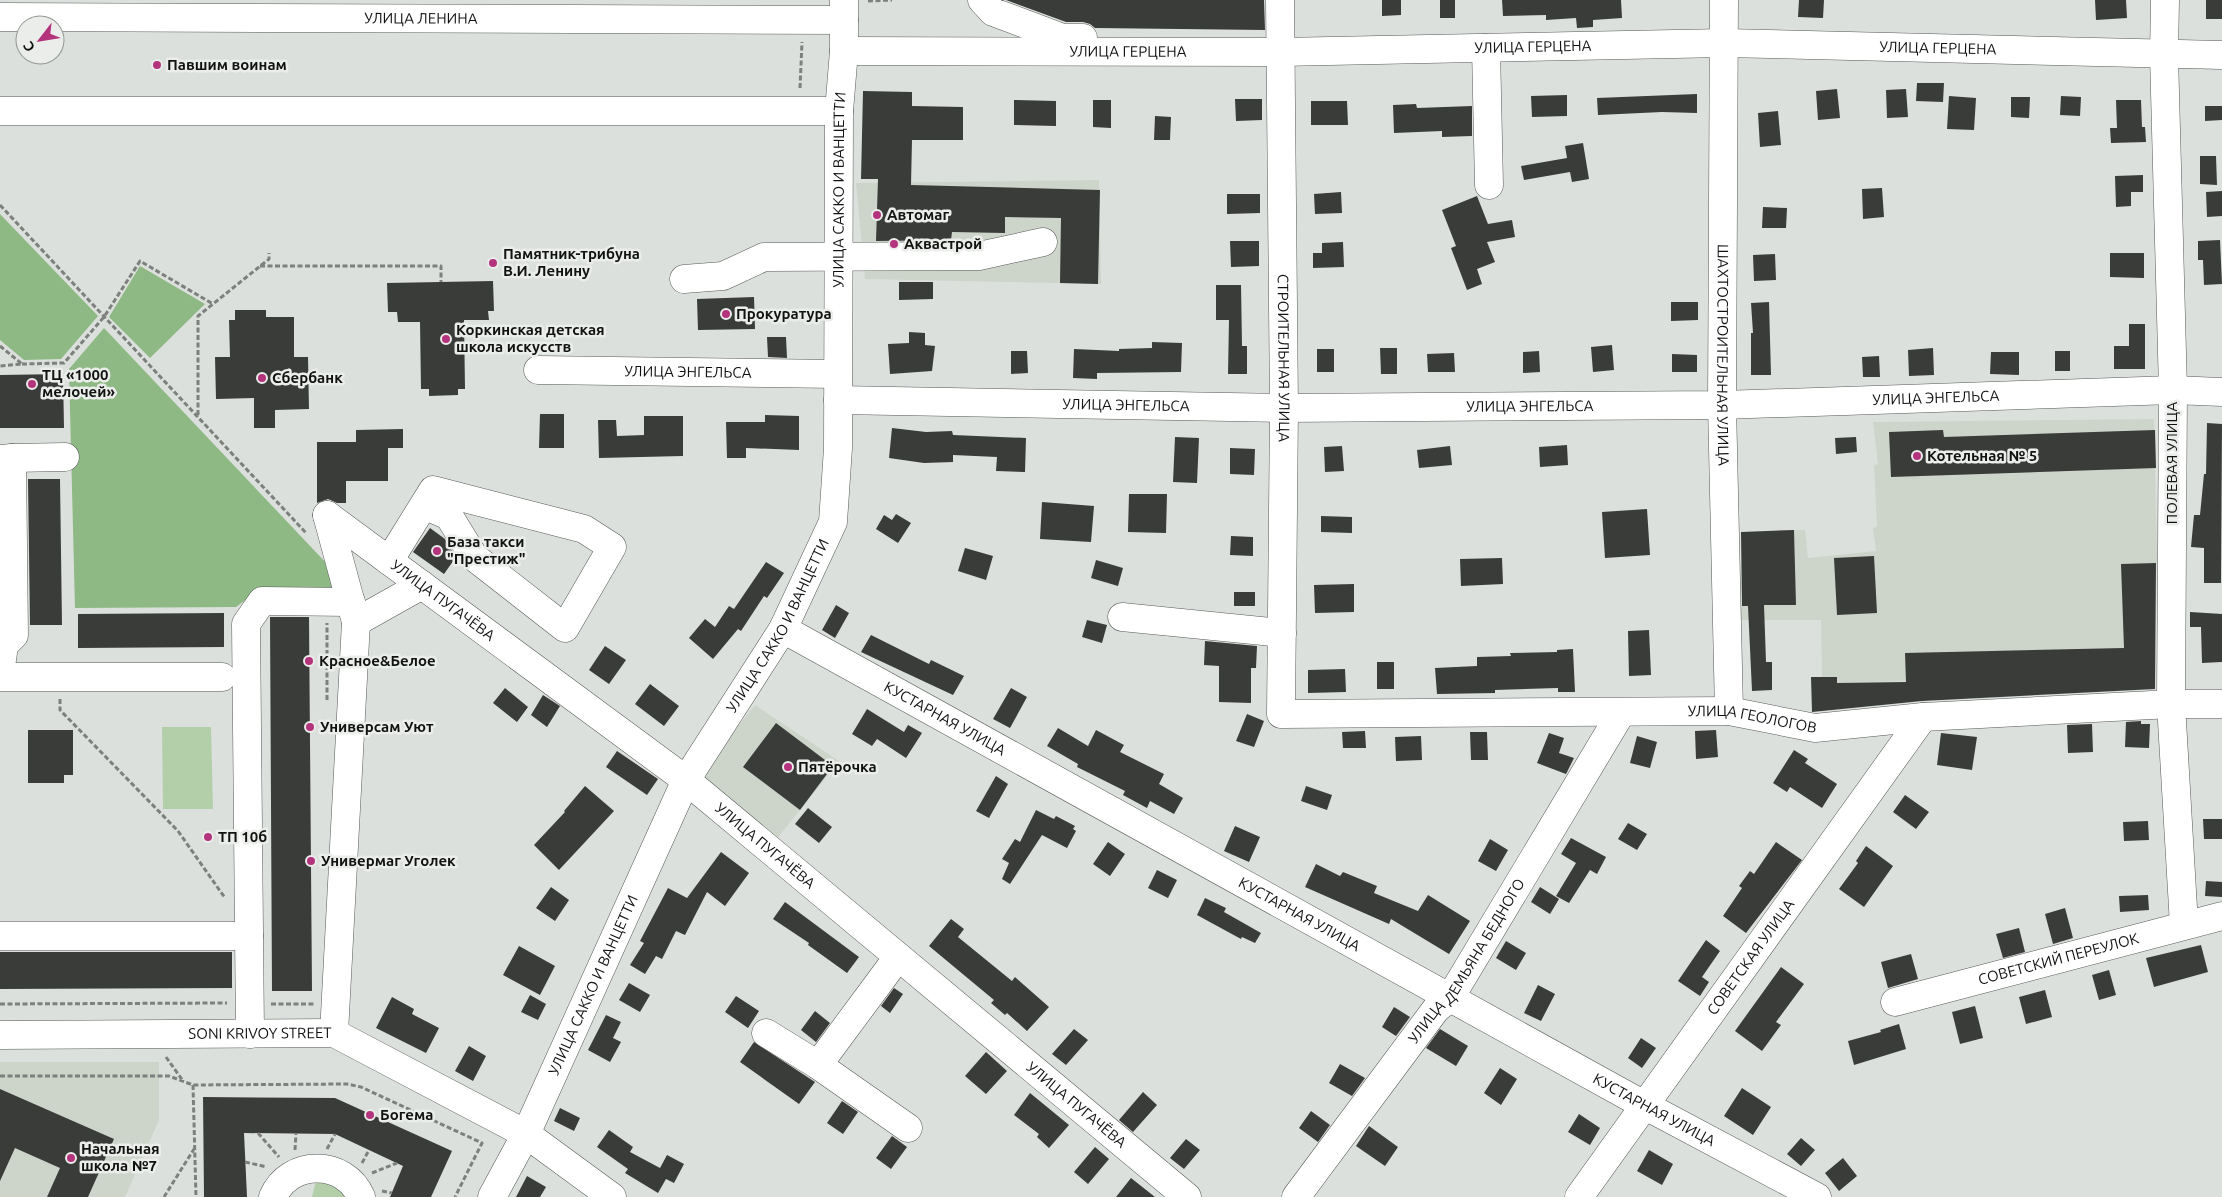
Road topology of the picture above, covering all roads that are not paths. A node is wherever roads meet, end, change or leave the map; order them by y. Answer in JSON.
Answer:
{"nodes":[{"id":1,"x":982,"y":0,"type":"edge"},
{"id":2,"x":1280,"y":0,"type":"edge"},
{"id":3,"x":1724,"y":0,"type":"edge"},
{"id":4,"x":2165,"y":0,"type":"edge"},
{"id":5,"x":510,"y":9,"type":"edge"},
{"id":6,"x":844,"y":10,"type":"edge"},
{"id":7,"x":0,"y":17,"type":"edge"},
{"id":8,"x":1064,"y":38,"type":"junction"},
{"id":9,"x":1725,"y":43,"type":"junction"},
{"id":10,"x":1280,"y":44,"type":"junction"},
{"id":11,"x":1486,"y":48,"type":"junction"},
{"id":12,"x":844,"y":51,"type":"junction"},
{"id":13,"x":1017,"y":51,"type":"junction"},
{"id":14,"x":2164,"y":54,"type":"junction"},
{"id":15,"x":2222,"y":55,"type":"edge"},
{"id":16,"x":839,"y":110,"type":"junction"},
{"id":17,"x":0,"y":111,"type":"edge"},
{"id":18,"x":1489,"y":185,"type":"dead end"},
{"id":19,"x":1043,"y":242,"type":"dead end"},
{"id":20,"x":838,"y":258,"type":"junction"},
{"id":21,"x":684,"y":279,"type":"dead end"},
{"id":22,"x":538,"y":370,"type":"dead end"},
{"id":23,"x":837,"y":374,"type":"junction"},
{"id":24,"x":2173,"y":390,"type":"junction"},
{"id":25,"x":2222,"y":392,"type":"edge"},
{"id":26,"x":838,"y":400,"type":"junction"},
{"id":27,"x":1722,"y":406,"type":"junction"},
{"id":28,"x":1284,"y":408,"type":"junction"},
{"id":29,"x":65,"y":457,"type":"dead end"},
{"id":30,"x":6,"y":459,"type":"edge"},
{"id":31,"x":424,"y":505,"type":"junction"},
{"id":32,"x":389,"y":561,"type":"junction"},
{"id":33,"x":422,"y":585,"type":"junction"},
{"id":34,"x":353,"y":612,"type":"junction"},
{"id":35,"x":1122,"y":616,"type":"dead end"},
{"id":36,"x":782,"y":629,"type":"junction"},
{"id":37,"x":1282,"y":633,"type":"junction"},
{"id":38,"x":2,"y":643,"type":"edge"},
{"id":39,"x":0,"y":676,"type":"edge"},
{"id":40,"x":222,"y":677,"type":"dead end"},
{"id":41,"x":2172,"y":704,"type":"junction"},
{"id":42,"x":2222,"y":704,"type":"edge"},
{"id":43,"x":1729,"y":711,"type":"junction"},
{"id":44,"x":1621,"y":713,"type":"junction"},
{"id":45,"x":1281,"y":714,"type":"joint"},
{"id":46,"x":1923,"y":717,"type":"junction"},
{"id":47,"x":686,"y":780,"type":"junction"},
{"id":48,"x":2222,"y":916,"type":"edge"},
{"id":49,"x":2184,"y":926,"type":"junction"},
{"id":50,"x":0,"y":936,"type":"edge"},
{"id":51,"x":249,"y":936,"type":"junction"},
{"id":52,"x":898,"y":957,"type":"junction"},
{"id":53,"x":1450,"y":998,"type":"junction"},
{"id":54,"x":1895,"y":1002,"type":"dead end"},
{"id":55,"x":334,"y":1033,"type":"junction"},
{"id":56,"x":766,"y":1033,"type":"dead end"},
{"id":57,"x":250,"y":1034,"type":"junction"},
{"id":58,"x":0,"y":1035,"type":"edge"},
{"id":59,"x":818,"y":1065,"type":"junction"},
{"id":60,"x":1644,"y":1105,"type":"junction"},
{"id":61,"x":908,"y":1128,"type":"dead end"},
{"id":62,"x":526,"y":1134,"type":"junction"},
{"id":63,"x":273,"y":1197,"type":"edge"},
{"id":64,"x":361,"y":1197,"type":"edge"},
{"id":65,"x":492,"y":1197,"type":"edge"},
{"id":66,"x":612,"y":1197,"type":"edge"},
{"id":67,"x":1187,"y":1197,"type":"edge"},
{"id":68,"x":1296,"y":1197,"type":"edge"},
{"id":69,"x":1579,"y":1197,"type":"edge"},
{"id":70,"x":1817,"y":1197,"type":"edge"}],
"edges":[{"from":1,"to":8,"type":"street"},
{"from":2,"to":10,"type":"street","name":"СТРОИТЕЛЬНАЯ УЛИЦА"},
{"from":3,"to":9,"type":"street","name":"ШАХТОСТРОИТЕЛЬНАЯ УЛИЦА"},
{"from":4,"to":14,"type":"street","name":"ПОЛЕВАЯ УЛИЦА"},
{"from":5,"to":6,"type":"street","name":"УЛИЦА ЛЕНИНА"},
{"from":5,"to":7,"type":"street","name":"УЛИЦА ЛЕНИНА"},
{"from":6,"to":12,"type":"street","name":"УЛИЦА САККО И ВАНЦЕТТИ"},
{"from":8,"to":10,"type":"street"},
{"from":8,"to":13,"type":"street"},
{"from":9,"to":11,"type":"street","name":"УЛИЦА ГЕРЦЕНА"},
{"from":9,"to":14,"type":"street","name":"УЛИЦА ГЕРЦЕНА"},
{"from":9,"to":27,"type":"street","name":"ШАХТОСТРОИТЕЛЬНАЯ УЛИЦА"},
{"from":10,"to":11,"type":"street","name":"УЛИЦА ГЕРЦЕНА"},
{"from":10,"to":13,"type":"street","name":"УЛИЦА ГЕРЦЕНА"},
{"from":10,"to":28,"type":"street","name":"СТРОИТЕЛЬНАЯ УЛИЦА"},
{"from":11,"to":18,"type":"street"},
{"from":12,"to":13,"type":"street","name":"УЛИЦА ГЕРЦЕНА"},
{"from":12,"to":16,"type":"street","name":"УЛИЦА САККО И ВАНЦЕТТИ"},
{"from":14,"to":15,"type":"street","name":"УЛИЦА ГЕРЦЕНА"},
{"from":14,"to":24,"type":"street","name":"ПОЛЕВАЯ УЛИЦА"},
{"from":16,"to":17,"type":"street"},
{"from":16,"to":20,"type":"street","name":"УЛИЦА САККО И ВАНЦЕТТИ"},
{"from":19,"to":20,"type":"street"},
{"from":20,"to":21,"type":"street"},
{"from":20,"to":23,"type":"street","name":"УЛИЦА САККО И ВАНЦЕТТИ"},
{"from":22,"to":23,"type":"street","name":"УЛИЦА ЭНГЕЛЬСА"},
{"from":23,"to":26,"type":"street","name":"УЛИЦА САККО И ВАНЦЕТТИ"},
{"from":24,"to":25,"type":"street","name":"УЛИЦА ЭНГЕЛЬСА"},
{"from":24,"to":27,"type":"street","name":"УЛИЦА ЭНГЕЛЬСА"},
{"from":24,"to":41,"type":"street","name":"ПОЛЕВАЯ УЛИЦА"},
{"from":26,"to":28,"type":"street","name":"УЛИЦА ЭНГЕЛЬСА"},
{"from":26,"to":36,"type":"street","name":"УЛИЦА САККО И ВАНЦЕТТИ"},
{"from":27,"to":28,"type":"street","name":"УЛИЦА ЭНГЕЛЬСА"},
{"from":27,"to":43,"type":"street","name":"ШАХТОСТРОИТЕЛЬНАЯ УЛИЦА"},
{"from":28,"to":37,"type":"street","name":"СТРОИТЕЛЬНАЯ УЛИЦА"},
{"from":29,"to":30,"type":"street"},
{"from":30,"to":38,"type":"street"},
{"from":31,"to":31,"type":"street"},
{"from":31,"to":32,"type":"street"},
{"from":32,"to":33,"type":"street","name":"УЛИЦА ПУГАЧЁВА"},
{"from":32,"to":34,"type":"street","name":"УЛИЦА ПУГАЧЁВА"},
{"from":33,"to":34,"type":"street"},
{"from":33,"to":47,"type":"street","name":"УЛИЦА ПУГАЧЁВА"},
{"from":34,"to":51,"type":"street"},
{"from":34,"to":55,"type":"street"},
{"from":35,"to":37,"type":"street"},
{"from":36,"to":47,"type":"street","name":"УЛИЦА САККО И ВАНЦЕТТИ"},
{"from":36,"to":53,"type":"street","name":"КУСТАРНАЯ УЛИЦА"},
{"from":37,"to":45,"type":"street","name":"СТРОИТЕЛЬНАЯ УЛИЦА"},
{"from":38,"to":39,"type":"street"},
{"from":39,"to":40,"type":"street"},
{"from":41,"to":42,"type":"street","name":"УЛИЦА ГЕОЛОГОВ"},
{"from":41,"to":46,"type":"street","name":"УЛИЦА ГЕОЛОГОВ"},
{"from":41,"to":49,"type":"street","name":"ПОЛЕВАЯ УЛИЦА"},
{"from":43,"to":44,"type":"street","name":"УЛИЦА ГЕОЛОГОВ"},
{"from":43,"to":46,"type":"street","name":"УЛИЦА ГЕОЛОГОВ"},
{"from":44,"to":45,"type":"street","name":"УЛИЦА ГЕОЛОГОВ"},
{"from":44,"to":53,"type":"street","name":"УЛИЦА ДЕМЬЯНА БЕДНОГО"},
{"from":46,"to":60,"type":"street","name":"СОВЕТСКАЯ УЛИЦА"},
{"from":47,"to":52,"type":"street","name":"УЛИЦА ПУГАЧЁВА"},
{"from":47,"to":62,"type":"street","name":"УЛИЦА САККО И ВАНЦЕТТИ"},
{"from":48,"to":49,"type":"street","name":"СОВЕТСКИЙ ПЕРЕУЛОК"},
{"from":49,"to":54,"type":"street","name":"СОВЕТСКИЙ ПЕРЕУЛОК"},
{"from":50,"to":51,"type":"street"},
{"from":51,"to":57,"type":"street"},
{"from":52,"to":59,"type":"street"},
{"from":52,"to":67,"type":"street","name":"УЛИЦА ПУГАЧЁВА"},
{"from":53,"to":60,"type":"street","name":"КУСТАРНАЯ УЛИЦА"},
{"from":53,"to":68,"type":"street","name":"УЛИЦА ДЕМЬЯНА БЕДНОГО"},
{"from":55,"to":57,"type":"street","name":"SONI KRIVOY STREET"},
{"from":55,"to":62,"type":"street","name":"SONI KRIVOY STREET"},
{"from":56,"to":59,"type":"street"},
{"from":57,"to":58,"type":"street","name":"SONI KRIVOY STREET"},
{"from":59,"to":61,"type":"street"},
{"from":60,"to":69,"type":"street","name":"СОВЕТСКАЯ УЛИЦА"},
{"from":60,"to":70,"type":"street","name":"КУСТАРНАЯ УЛИЦА"},
{"from":62,"to":65,"type":"street","name":"УЛИЦА САККО И ВАНЦЕТТИ"},
{"from":62,"to":66,"type":"street","name":"SONI KRIVOY STREET"},
{"from":63,"to":64,"type":"street"}]}
